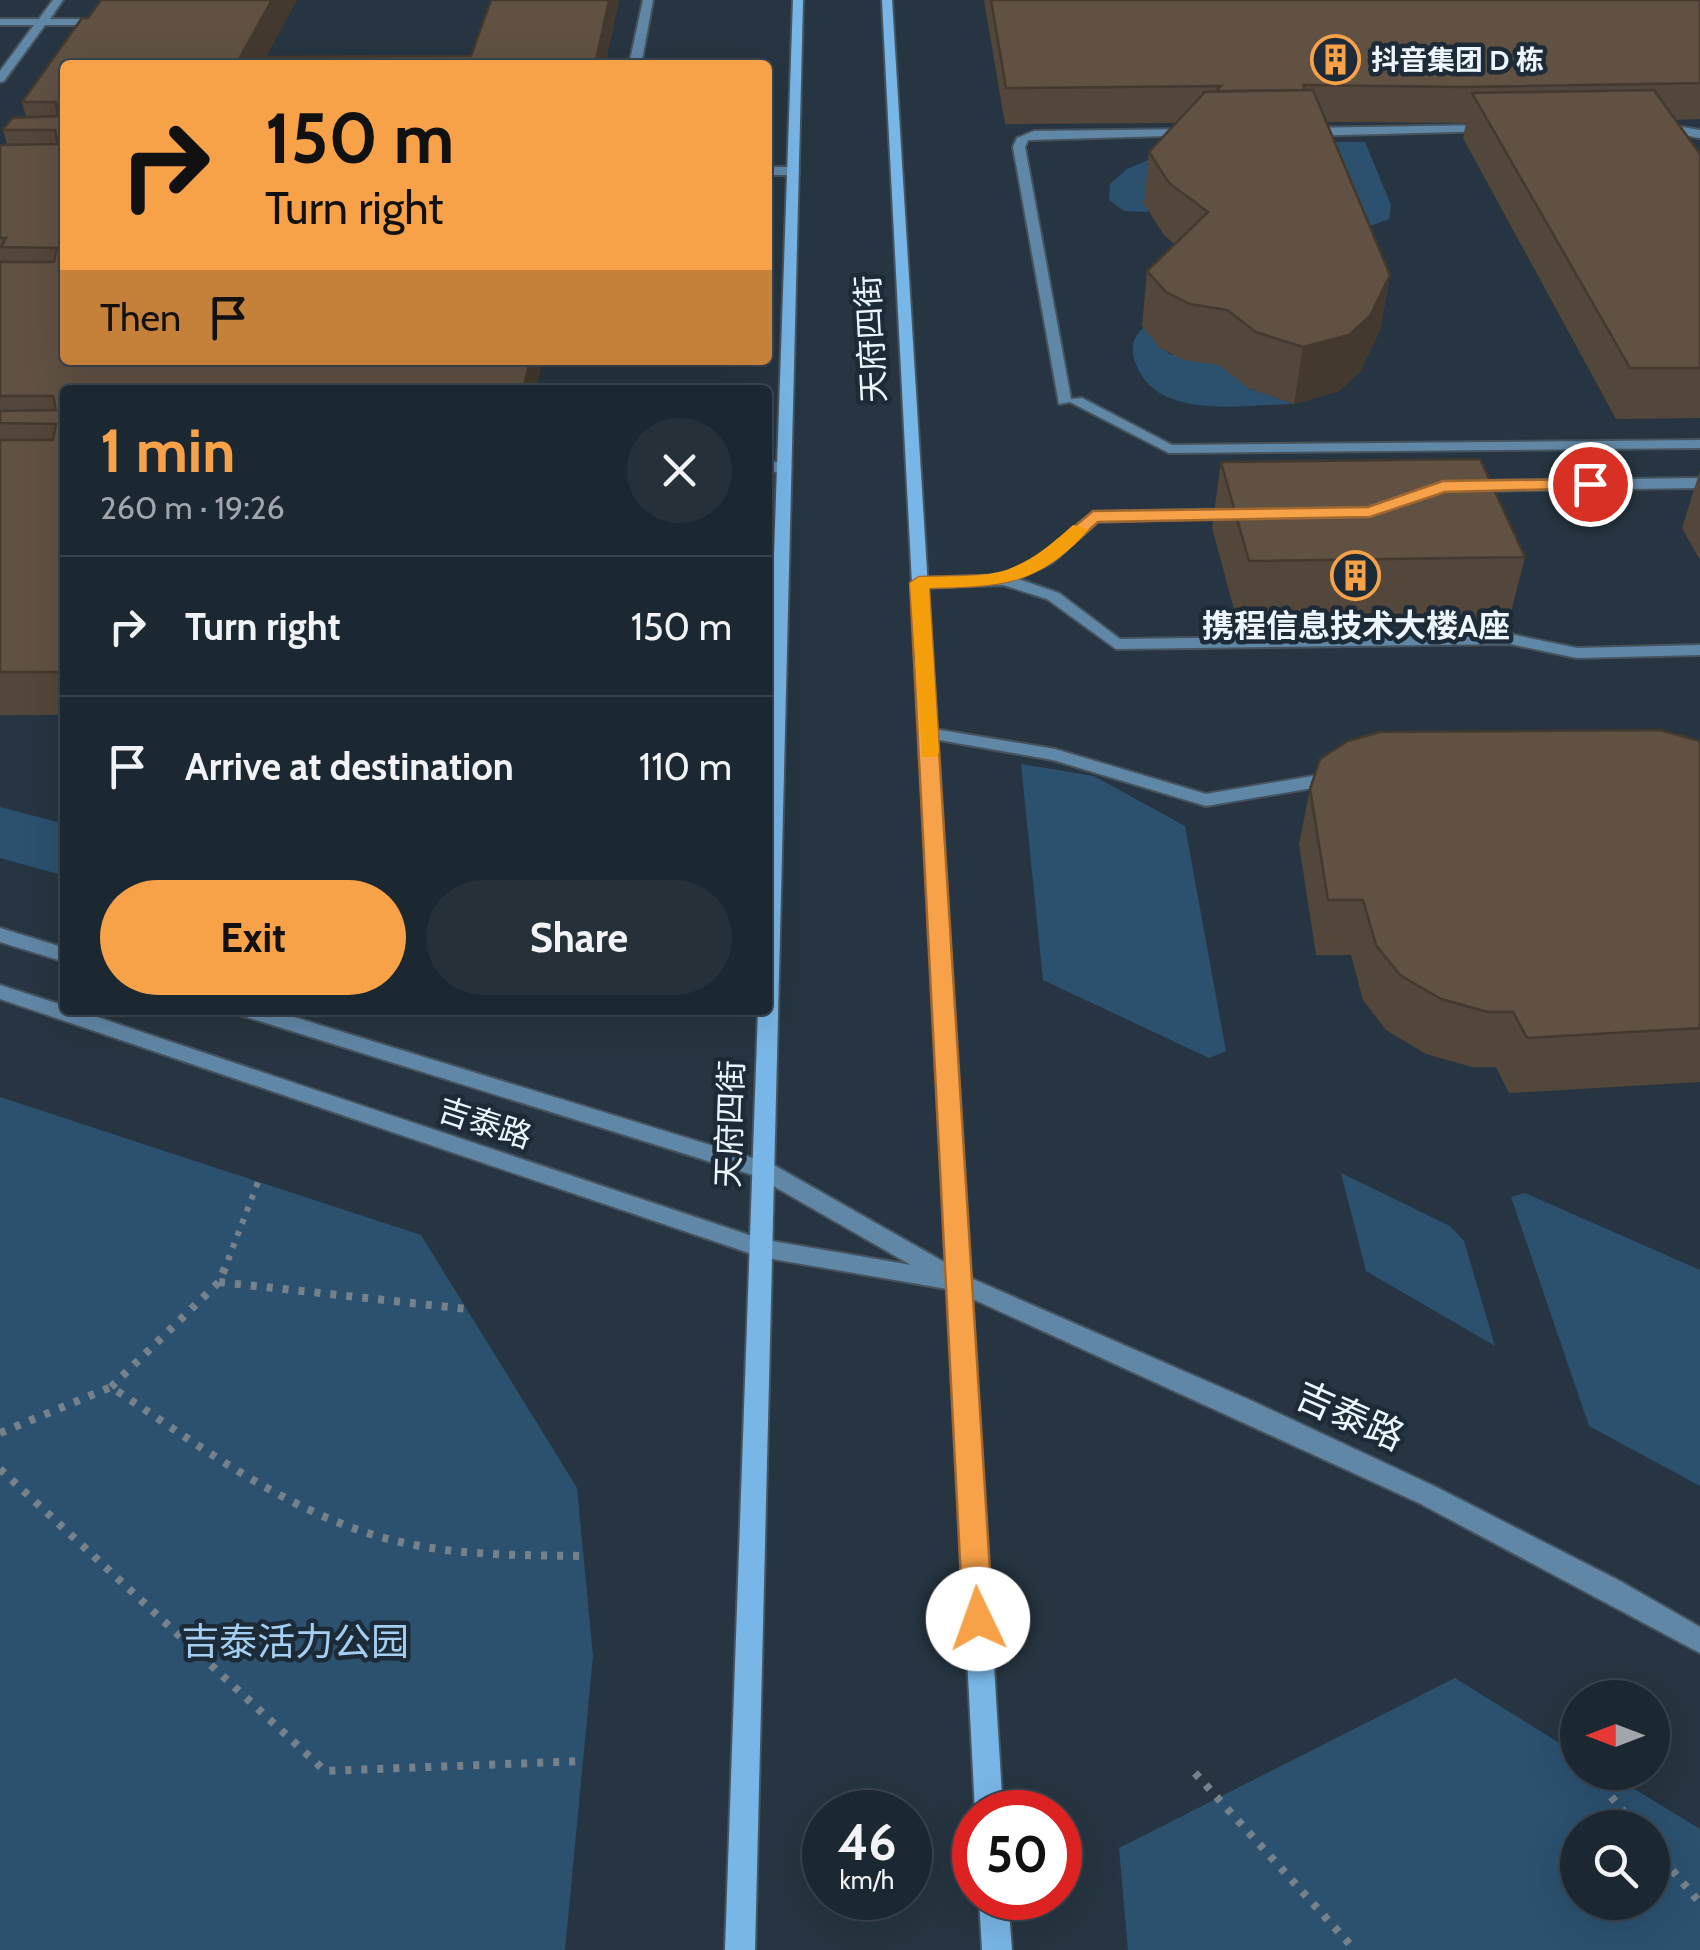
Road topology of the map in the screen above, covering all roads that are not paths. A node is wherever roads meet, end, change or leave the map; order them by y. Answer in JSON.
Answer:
{"nodes":[{"id":1,"x":58,"y":0,"type":"edge"},
{"id":2,"x":648,"y":0,"type":"edge"},
{"id":3,"x":798,"y":0,"type":"edge"},
{"id":4,"x":887,"y":0,"type":"edge"},
{"id":5,"x":0,"y":22,"type":"edge"},
{"id":6,"x":42,"y":22,"type":"junction"},
{"id":7,"x":115,"y":22,"type":"edge"},
{"id":8,"x":636,"y":60,"type":"edge"},
{"id":9,"x":0,"y":79,"type":"edge"},
{"id":10,"x":1648,"y":128,"type":"edge"},
{"id":11,"x":1509,"y":129,"type":"edge"},
{"id":12,"x":1292,"y":132,"type":"edge"},
{"id":13,"x":1212,"y":133,"type":"edge"},
{"id":14,"x":1700,"y":134,"type":"edge"},
{"id":15,"x":772,"y":171,"type":"edge"},
{"id":16,"x":793,"y":171,"type":"junction"},
{"id":17,"x":1700,"y":444,"type":"edge"},
{"id":18,"x":776,"y":468,"type":"edge"},
{"id":19,"x":1700,"y":483,"type":"edge"},
{"id":20,"x":1443,"y":486,"type":"edge"},
{"id":21,"x":1251,"y":514,"type":"edge"},
{"id":22,"x":1004,"y":580,"type":"junction"},
{"id":23,"x":919,"y":583,"type":"junction"},
{"id":24,"x":1700,"y":650,"type":"edge"},
{"id":25,"x":772,"y":702,"type":"edge"},
{"id":26,"x":928,"y":733,"type":"junction"},
{"id":27,"x":1356,"y":774,"type":"edge"},
{"id":28,"x":0,"y":935,"type":"edge"},
{"id":29,"x":60,"y":953,"type":"edge"},
{"id":30,"x":0,"y":992,"type":"edge"},
{"id":31,"x":60,"y":1013,"type":"edge"},
{"id":32,"x":66,"y":1015,"type":"edge"},
{"id":33,"x":263,"y":1015,"type":"edge"},
{"id":34,"x":767,"y":1015,"type":"edge"},
{"id":35,"x":764,"y":1170,"type":"junction"},
{"id":36,"x":761,"y":1248,"type":"junction"},
{"id":37,"x":960,"y":1282,"type":"junction"},
{"id":38,"x":1700,"y":1641,"type":"edge"},
{"id":39,"x":988,"y":1790,"type":"edge"},
{"id":40,"x":995,"y":1920,"type":"edge"},
{"id":41,"x":740,"y":1950,"type":"edge"},
{"id":42,"x":997,"y":1950,"type":"edge"}],
"edges":[{"from":1,"to":6,"type":"street"},
{"from":2,"to":8,"type":"street"},
{"from":3,"to":16,"type":"main road","name":"天府四街"},
{"from":4,"to":23,"type":"main road","name":"天府四街"},
{"from":5,"to":6,"type":"street"},
{"from":6,"to":7,"type":"street"},
{"from":6,"to":9,"type":"street"},
{"from":10,"to":14,"type":"street"},
{"from":11,"to":12,"type":"street"},
{"from":13,"to":17,"type":"street"},
{"from":15,"to":16,"type":"street"},
{"from":16,"to":18,"type":"main road","name":"天府四街"},
{"from":18,"to":25,"type":"main road","name":"天府四街"},
{"from":19,"to":20,"type":"street"},
{"from":21,"to":22,"type":"street"},
{"from":22,"to":23,"type":"street"},
{"from":22,"to":24,"type":"street"},
{"from":23,"to":26,"type":"main road","name":"天府四街"},
{"from":26,"to":27,"type":"street"},
{"from":26,"to":37,"type":"main road","name":"天府四街"},
{"from":28,"to":29,"type":"street"},
{"from":30,"to":31,"type":"street","name":"吉泰路"},
{"from":32,"to":36,"type":"street","name":"吉泰路"},
{"from":33,"to":35,"type":"street","name":"吉泰路"},
{"from":34,"to":35,"type":"main road","name":"天府四街"},
{"from":35,"to":36,"type":"main road","name":"天府四街"},
{"from":35,"to":37,"type":"street","name":"吉泰路"},
{"from":36,"to":37,"type":"street","name":"吉泰路"},
{"from":36,"to":41,"type":"main road","name":"天府四街"},
{"from":37,"to":38,"type":"street","name":"吉泰路"},
{"from":37,"to":39,"type":"main road","name":"天府四街"},
{"from":40,"to":42,"type":"main road"}]}
